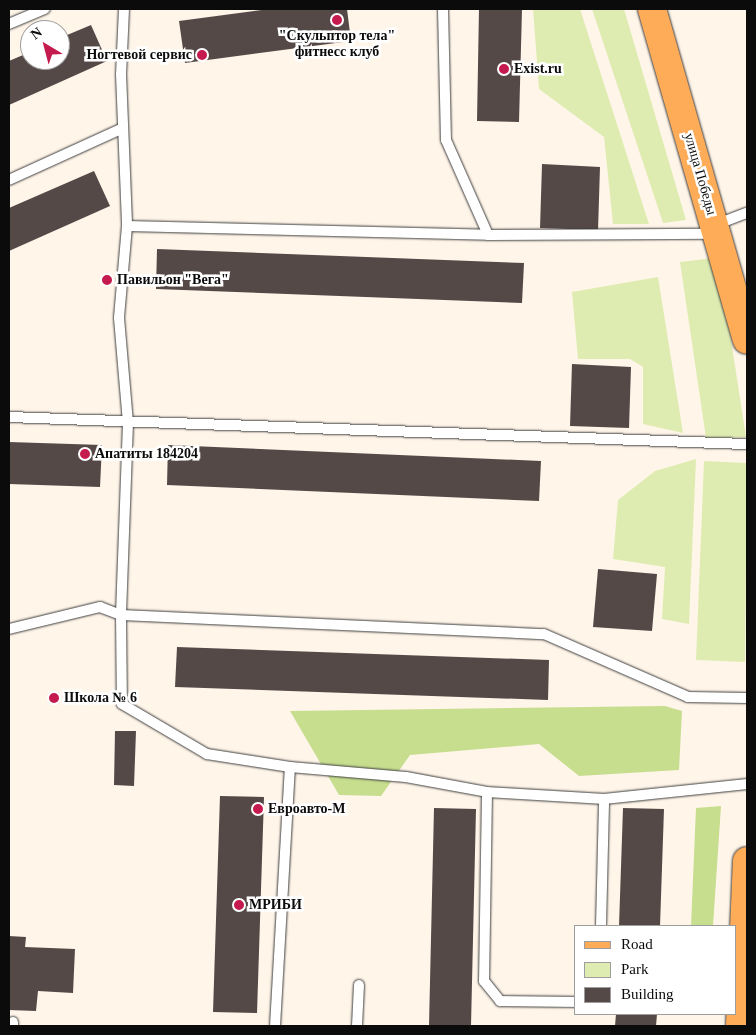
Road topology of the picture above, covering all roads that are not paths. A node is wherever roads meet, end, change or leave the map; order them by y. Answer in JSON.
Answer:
{"nodes":[{"id":1,"x":45,"y":9,"type":"edge"},
{"id":2,"x":127,"y":9,"type":"edge"},
{"id":3,"x":443,"y":9,"type":"edge"},
{"id":4,"x":652,"y":9,"type":"edge"},
{"id":5,"x":9,"y":24,"type":"edge"},
{"id":6,"x":123,"y":128,"type":"junction"},
{"id":7,"x":9,"y":180,"type":"edge"},
{"id":8,"x":747,"y":213,"type":"edge"},
{"id":9,"x":127,"y":226,"type":"junction"},
{"id":10,"x":717,"y":229,"type":"junction"},
{"id":11,"x":488,"y":235,"type":"junction"},
{"id":12,"x":747,"y":340,"type":"edge"},
{"id":13,"x":9,"y":417,"type":"edge"},
{"id":14,"x":128,"y":423,"type":"junction"},
{"id":15,"x":747,"y":444,"type":"edge"},
{"id":16,"x":121,"y":615,"type":"junction"},
{"id":17,"x":9,"y":629,"type":"edge"},
{"id":18,"x":747,"y":698,"type":"edge"},
{"id":19,"x":290,"y":767,"type":"junction"},
{"id":20,"x":747,"y":784,"type":"edge"},
{"id":21,"x":487,"y":792,"type":"junction"},
{"id":22,"x":604,"y":800,"type":"junction"},
{"id":23,"x":747,"y":861,"type":"edge"},
{"id":24,"x":601,"y":925,"type":"edge"},
{"id":25,"x":746,"y":934,"type":"edge"},
{"id":26,"x":359,"y":985,"type":"dead end"},
{"id":27,"x":574,"y":1002,"type":"edge"},
{"id":28,"x":275,"y":1026,"type":"edge"},
{"id":29,"x":357,"y":1026,"type":"edge"},
{"id":30,"x":740,"y":1026,"type":"edge"}],
"edges":[{"from":1,"to":5,"type":"lane"},
{"from":2,"to":6,"type":"lane"},
{"from":3,"to":11,"type":"lane"},
{"from":4,"to":10,"type":"main road","name":"улица Победы"},
{"from":6,"to":7,"type":"lane"},
{"from":6,"to":9,"type":"lane"},
{"from":8,"to":10,"type":"lane"},
{"from":9,"to":11,"type":"lane"},
{"from":9,"to":14,"type":"lane"},
{"from":10,"to":11,"type":"lane"},
{"from":10,"to":12,"type":"main road","name":"улица Победы"},
{"from":13,"to":14,"type":"lane"},
{"from":14,"to":15,"type":"lane"},
{"from":14,"to":16,"type":"lane"},
{"from":16,"to":17,"type":"lane"},
{"from":16,"to":18,"type":"lane"},
{"from":16,"to":19,"type":"lane"},
{"from":19,"to":21,"type":"lane"},
{"from":19,"to":28,"type":"lane"},
{"from":20,"to":22,"type":"lane"},
{"from":21,"to":22,"type":"lane"},
{"from":21,"to":27,"type":"lane"},
{"from":22,"to":24,"type":"lane"},
{"from":23,"to":25,"type":"main road"},
{"from":25,"to":30,"type":"main road"},
{"from":26,"to":29,"type":"lane"}]}
